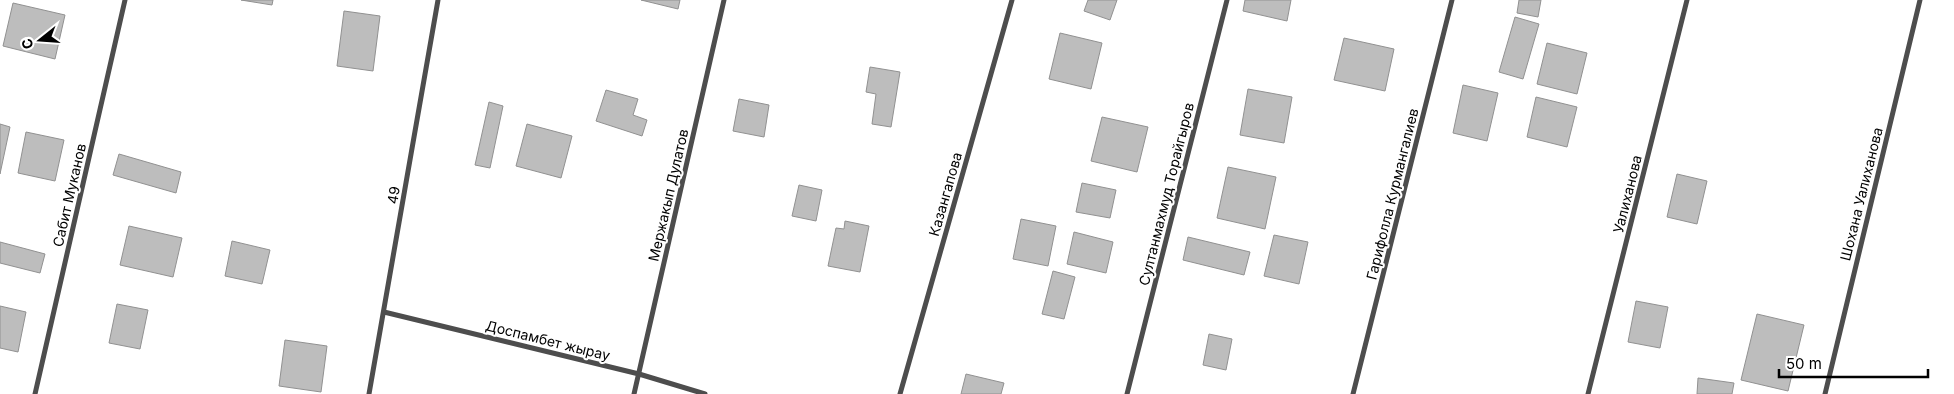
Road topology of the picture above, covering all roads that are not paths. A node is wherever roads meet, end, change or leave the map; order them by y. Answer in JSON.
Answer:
{"nodes":[{"id":1,"x":125,"y":0,"type":"edge"},
{"id":2,"x":438,"y":0,"type":"edge"},
{"id":3,"x":724,"y":0,"type":"edge"},
{"id":4,"x":1012,"y":0,"type":"edge"},
{"id":5,"x":1227,"y":0,"type":"edge"},
{"id":6,"x":1452,"y":0,"type":"edge"},
{"id":7,"x":1687,"y":0,"type":"edge"},
{"id":8,"x":1920,"y":0,"type":"edge"},
{"id":9,"x":384,"y":312,"type":"junction"},
{"id":10,"x":639,"y":374,"type":"junction"},
{"id":11,"x":35,"y":394,"type":"edge"},
{"id":12,"x":369,"y":394,"type":"edge"},
{"id":13,"x":634,"y":394,"type":"edge"},
{"id":14,"x":705,"y":394,"type":"edge"},
{"id":15,"x":900,"y":394,"type":"edge"},
{"id":16,"x":1127,"y":394,"type":"edge"},
{"id":17,"x":1353,"y":394,"type":"edge"},
{"id":18,"x":1588,"y":394,"type":"edge"},
{"id":19,"x":1824,"y":394,"type":"edge"}],
"edges":[{"from":1,"to":11,"type":"street","name":"Сабит Муканов"},
{"from":2,"to":9,"type":"street","name":"49"},
{"from":3,"to":10,"type":"street","name":"Мержакып Дулатов"},
{"from":4,"to":15,"type":"street","name":"Казангапова"},
{"from":5,"to":16,"type":"street","name":"Султанмахмуд Торайгыров"},
{"from":6,"to":17,"type":"street","name":"Гарифолла Курмангалиев"},
{"from":7,"to":18,"type":"street","name":"Уалиханова"},
{"from":8,"to":19,"type":"street","name":"Шохана Уалиханова"},
{"from":9,"to":10,"type":"street","name":"Доспамбет жырау"},
{"from":9,"to":12,"type":"street","name":"49"},
{"from":10,"to":13,"type":"street","name":"Мержакып Дулатов"},
{"from":10,"to":14,"type":"street","name":"Доспамбет жырау"}]}
